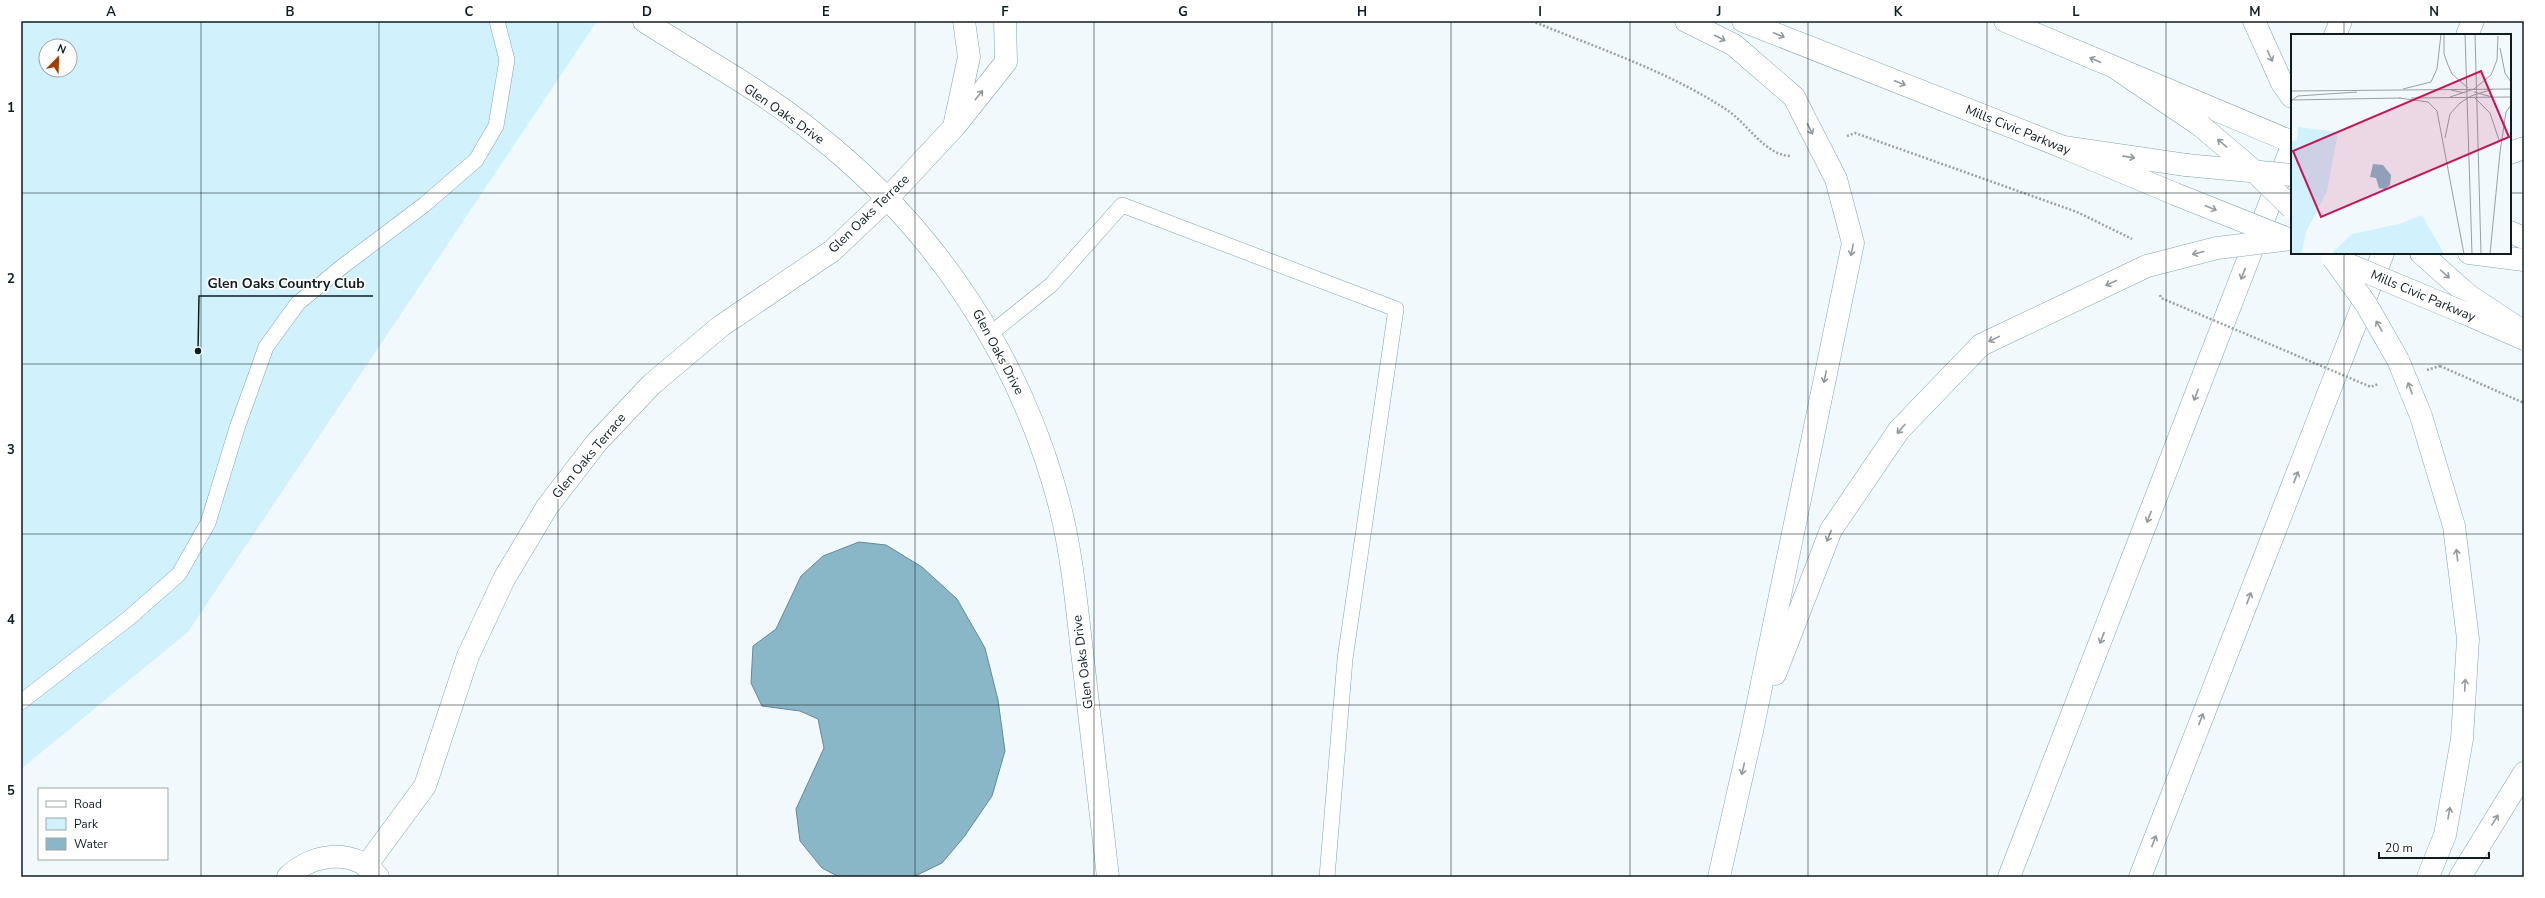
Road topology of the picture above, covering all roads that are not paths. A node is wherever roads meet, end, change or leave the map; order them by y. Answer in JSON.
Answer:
{"nodes":[{"id":1,"x":497,"y":21,"type":"edge"},
{"id":2,"x":644,"y":21,"type":"edge"},
{"id":3,"x":964,"y":21,"type":"edge"},
{"id":4,"x":1005,"y":21,"type":"edge"},
{"id":5,"x":1686,"y":21,"type":"edge"},
{"id":6,"x":1743,"y":21,"type":"edge"},
{"id":7,"x":2005,"y":21,"type":"edge"},
{"id":8,"x":2254,"y":21,"type":"edge"},
{"id":9,"x":2341,"y":21,"type":"edge"},
{"id":10,"x":2473,"y":21,"type":"edge"},
{"id":11,"x":2335,"y":34,"type":"edge"},
{"id":12,"x":2467,"y":34,"type":"edge"},
{"id":13,"x":2291,"y":96,"type":"edge"},
{"id":14,"x":2205,"y":117,"type":"junction"},
{"id":15,"x":955,"y":126,"type":"junction"},
{"id":16,"x":2291,"y":142,"type":"edge"},
{"id":17,"x":2063,"y":147,"type":"junction"},
{"id":18,"x":2524,"y":148,"type":"edge"},
{"id":19,"x":2291,"y":149,"type":"edge"},
{"id":20,"x":2511,"y":153,"type":"edge"},
{"id":21,"x":2254,"y":170,"type":"junction"},
{"id":22,"x":2291,"y":175,"type":"edge"},
{"id":23,"x":888,"y":198,"type":"junction"},
{"id":24,"x":2291,"y":207,"type":"edge"},
{"id":25,"x":2511,"y":232,"type":"edge"},
{"id":26,"x":2524,"y":238,"type":"edge"},
{"id":27,"x":2291,"y":240,"type":"edge"},
{"id":28,"x":2383,"y":254,"type":"edge"},
{"id":29,"x":2422,"y":254,"type":"edge"},
{"id":30,"x":2476,"y":254,"type":"edge"},
{"id":31,"x":2328,"y":255,"type":"edge"},
{"id":32,"x":2524,"y":260,"type":"edge"},
{"id":33,"x":2465,"y":304,"type":"junction"},
{"id":34,"x":2524,"y":332,"type":"edge"},
{"id":35,"x":990,"y":334,"type":"junction"},
{"id":36,"x":2524,"y":339,"type":"edge"},
{"id":37,"x":21,"y":702,"type":"edge"},
{"id":38,"x":1752,"y":731,"type":"junction"},
{"id":39,"x":2524,"y":773,"type":"edge"},
{"id":40,"x":372,"y":872,"type":"edge"},
{"id":41,"x":288,"y":877,"type":"edge"},
{"id":42,"x":1108,"y":877,"type":"edge"},
{"id":43,"x":1327,"y":877,"type":"edge"},
{"id":44,"x":1719,"y":877,"type":"edge"},
{"id":45,"x":2009,"y":877,"type":"edge"},
{"id":46,"x":2140,"y":877,"type":"edge"},
{"id":47,"x":2428,"y":877,"type":"edge"},
{"id":48,"x":2460,"y":877,"type":"edge"}],
"edges":[{"from":1,"to":37,"type":"lane"},
{"from":2,"to":23,"type":"main road","name":"Glen Oaks Drive"},
{"from":3,"to":15,"type":"main road"},
{"from":15,"to":4,"type":"main road","name":"Glen Oaks Terrace","one_way":true},
{"from":5,"to":38,"type":"main road","one_way":true},
{"from":6,"to":17,"type":"main road","name":"Mills Civic Parkway","one_way":true},
{"from":14,"to":7,"type":"main road","one_way":true},
{"from":8,"to":13,"type":"main road","one_way":true},
{"from":9,"to":11,"type":"main road"},
{"from":10,"to":12,"type":"main road"},
{"from":14,"to":16,"type":"main road"},
{"from":21,"to":14,"type":"main road","one_way":true,"bridge":true},
{"from":15,"to":23,"type":"main road","name":"Glen Oaks Terrace"},
{"from":17,"to":21,"type":"main road","one_way":true,"bridge":true},
{"from":17,"to":27,"type":"main road","name":"Mills Civic Parkway","one_way":true,"bridge":true},
{"from":18,"to":20,"type":"main road"},
{"from":19,"to":45,"type":"main road","one_way":true},
{"from":21,"to":22,"type":"main road","bridge":true},
{"from":21,"to":24,"type":"main road","bridge":true},
{"from":23,"to":35,"type":"main road","name":"Glen Oaks Drive"},
{"from":23,"to":40,"type":"main road","name":"Glen Oaks Terrace"},
{"from":25,"to":26,"type":"main road"},
{"from":27,"to":38,"type":"main road","one_way":true,"bridge":true},
{"from":46,"to":28,"type":"main road","one_way":true},
{"from":29,"to":33,"type":"main road","one_way":true},
{"from":30,"to":32,"type":"main road"},
{"from":31,"to":33,"type":"main road","name":"Mills Civic Parkway","bridge":true},
{"from":47,"to":31,"type":"main road","one_way":true,"bridge":true},
{"from":33,"to":34,"type":"main road"},
{"from":33,"to":36,"type":"main road","name":"Mills Civic Parkway"},
{"from":35,"to":42,"type":"main road","name":"Glen Oaks Drive"},
{"from":35,"to":43,"type":"lane"},
{"from":38,"to":44,"type":"main road","one_way":true},
{"from":48,"to":39,"type":"main road","one_way":true},
{"from":40,"to":41,"type":"main road"}]}
